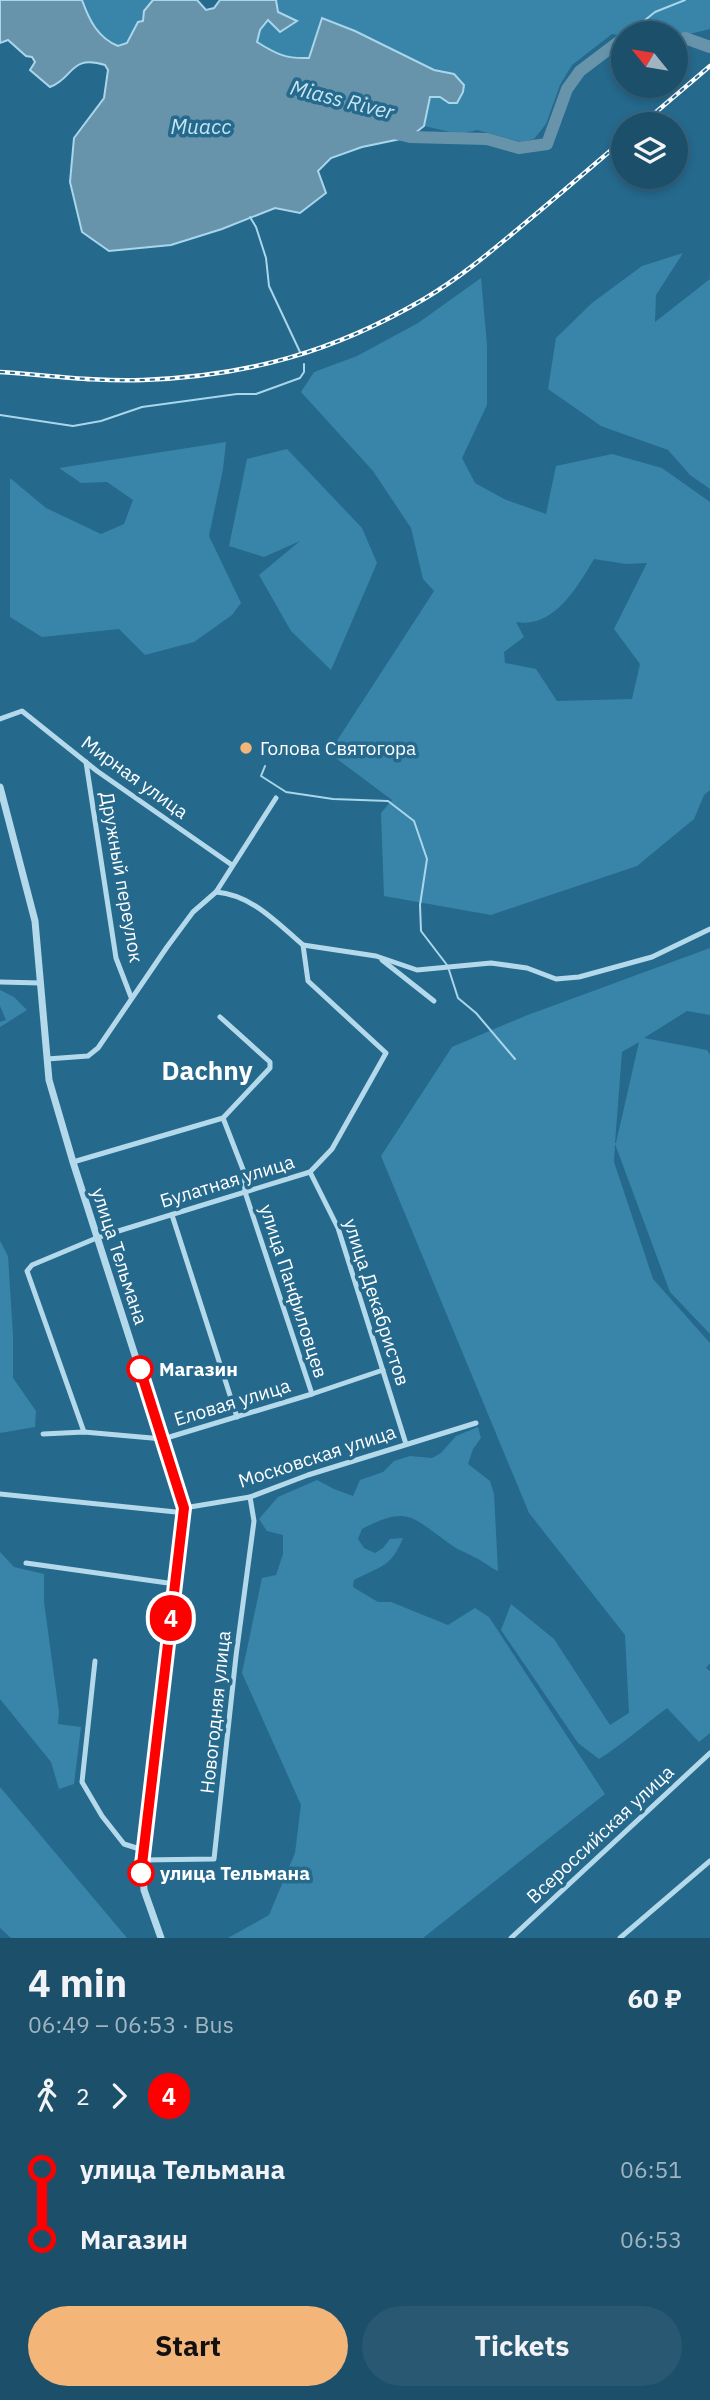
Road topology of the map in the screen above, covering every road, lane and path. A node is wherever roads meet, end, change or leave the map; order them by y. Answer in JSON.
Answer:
{"nodes":[{"id":1,"x":0,"y":719,"type":"edge"},
{"id":2,"x":86,"y":762,"type":"junction"},
{"id":3,"x":0,"y":787,"type":"edge"},
{"id":4,"x":276,"y":798,"type":"dead end"},
{"id":5,"x":232,"y":865,"type":"junction"},
{"id":6,"x":216,"y":892,"type":"junction"},
{"id":7,"x":710,"y":929,"type":"edge"},
{"id":8,"x":303,"y":945,"type":"junction"},
{"id":9,"x":376,"y":956,"type":"junction"},
{"id":10,"x":0,"y":982,"type":"edge"},
{"id":11,"x":41,"y":984,"type":"junction"},
{"id":12,"x":131,"y":997,"type":"junction"},
{"id":13,"x":434,"y":1001,"type":"dead end"},
{"id":14,"x":220,"y":1017,"type":"dead end"},
{"id":15,"x":47,"y":1059,"type":"junction"},
{"id":16,"x":223,"y":1118,"type":"junction"},
{"id":17,"x":73,"y":1162,"type":"junction"},
{"id":18,"x":310,"y":1172,"type":"junction"},
{"id":19,"x":245,"y":1192,"type":"junction"},
{"id":20,"x":172,"y":1215,"type":"junction"},
{"id":21,"x":99,"y":1237,"type":"junction"},
{"id":22,"x":383,"y":1370,"type":"junction"},
{"id":23,"x":312,"y":1394,"type":"junction"},
{"id":24,"x":237,"y":1417,"type":"junction"},
{"id":25,"x":476,"y":1423,"type":"dead end"},
{"id":26,"x":84,"y":1432,"type":"junction"},
{"id":27,"x":43,"y":1434,"type":"dead end"},
{"id":28,"x":163,"y":1439,"type":"junction"},
{"id":29,"x":406,"y":1444,"type":"junction"},
{"id":30,"x":0,"y":1494,"type":"edge"},
{"id":31,"x":250,"y":1497,"type":"junction"},
{"id":32,"x":184,"y":1508,"type":"junction"},
{"id":33,"x":26,"y":1563,"type":"dead end"},
{"id":34,"x":175,"y":1584,"type":"junction"},
{"id":35,"x":95,"y":1661,"type":"dead end"},
{"id":36,"x":710,"y":1753,"type":"edge"},
{"id":37,"x":143,"y":1850,"type":"junction"},
{"id":38,"x":142,"y":1860,"type":"junction"},
{"id":39,"x":710,"y":1861,"type":"edge"},
{"id":40,"x":161,"y":1938,"type":"edge"},
{"id":41,"x":511,"y":1938,"type":"edge"},
{"id":42,"x":620,"y":1938,"type":"edge"}],
"edges":[{"from":1,"to":2,"type":"street","name":"Мирная улица"},
{"from":2,"to":5,"type":"street","name":"Мирная улица"},
{"from":2,"to":12,"type":"street","name":"Дружный переулок"},
{"from":3,"to":11,"type":"street","name":"улица Тельмана"},
{"from":4,"to":5,"type":"street"},
{"from":5,"to":6,"type":"street"},
{"from":6,"to":8,"type":"street"},
{"from":6,"to":12,"type":"street"},
{"from":7,"to":9,"type":"street"},
{"from":8,"to":9,"type":"street"},
{"from":8,"to":18,"type":"street","name":"Булатная улица"},
{"from":9,"to":13,"type":"street"},
{"from":10,"to":11,"type":"street"},
{"from":11,"to":15,"type":"street","name":"улица Тельмана"},
{"from":12,"to":15,"type":"street"},
{"from":14,"to":16,"type":"street"},
{"from":15,"to":17,"type":"street","name":"улица Тельмана"},
{"from":16,"to":17,"type":"street"},
{"from":16,"to":19,"type":"street","name":"улица Панфиловцев"},
{"from":17,"to":21,"type":"street","name":"улица Тельмана"},
{"from":18,"to":19,"type":"street","name":"Булатная улица"},
{"from":18,"to":22,"type":"street","name":"улица Декабристов"},
{"from":19,"to":20,"type":"street","name":"Булатная улица"},
{"from":19,"to":23,"type":"street","name":"улица Панфиловцев"},
{"from":20,"to":21,"type":"street","name":"Булатная улица"},
{"from":20,"to":24,"type":"street"},
{"from":21,"to":26,"type":"street","name":"Булатная улица"},
{"from":21,"to":28,"type":"street","name":"улица Тельмана"},
{"from":22,"to":23,"type":"street","name":"Еловая улица"},
{"from":22,"to":29,"type":"street","name":"улица Декабристов"},
{"from":23,"to":24,"type":"street","name":"Еловая улица"},
{"from":24,"to":28,"type":"street","name":"Еловая улица"},
{"from":25,"to":29,"type":"street","name":"Московская улица"},
{"from":26,"to":27,"type":"street","name":"Еловая улица"},
{"from":26,"to":28,"type":"street","name":"Еловая улица"},
{"from":28,"to":32,"type":"street","name":"улица Тельмана"},
{"from":29,"to":31,"type":"street","name":"Московская улица"},
{"from":30,"to":32,"type":"street","name":"Московская улица"},
{"from":31,"to":32,"type":"street","name":"Московская улица"},
{"from":31,"to":38,"type":"street","name":"Новогодняя улица"},
{"from":32,"to":34,"type":"street","name":"улица Тельмана"},
{"from":33,"to":34,"type":"street"},
{"from":34,"to":37,"type":"street","name":"улица Тельмана"},
{"from":35,"to":37,"type":"street"},
{"from":36,"to":41,"type":"street","name":"Всероссийская улица"},
{"from":37,"to":38,"type":"street","name":"улица Тельмана"},
{"from":38,"to":40,"type":"street","name":"улица Тельмана"},
{"from":39,"to":42,"type":"street"}]}
